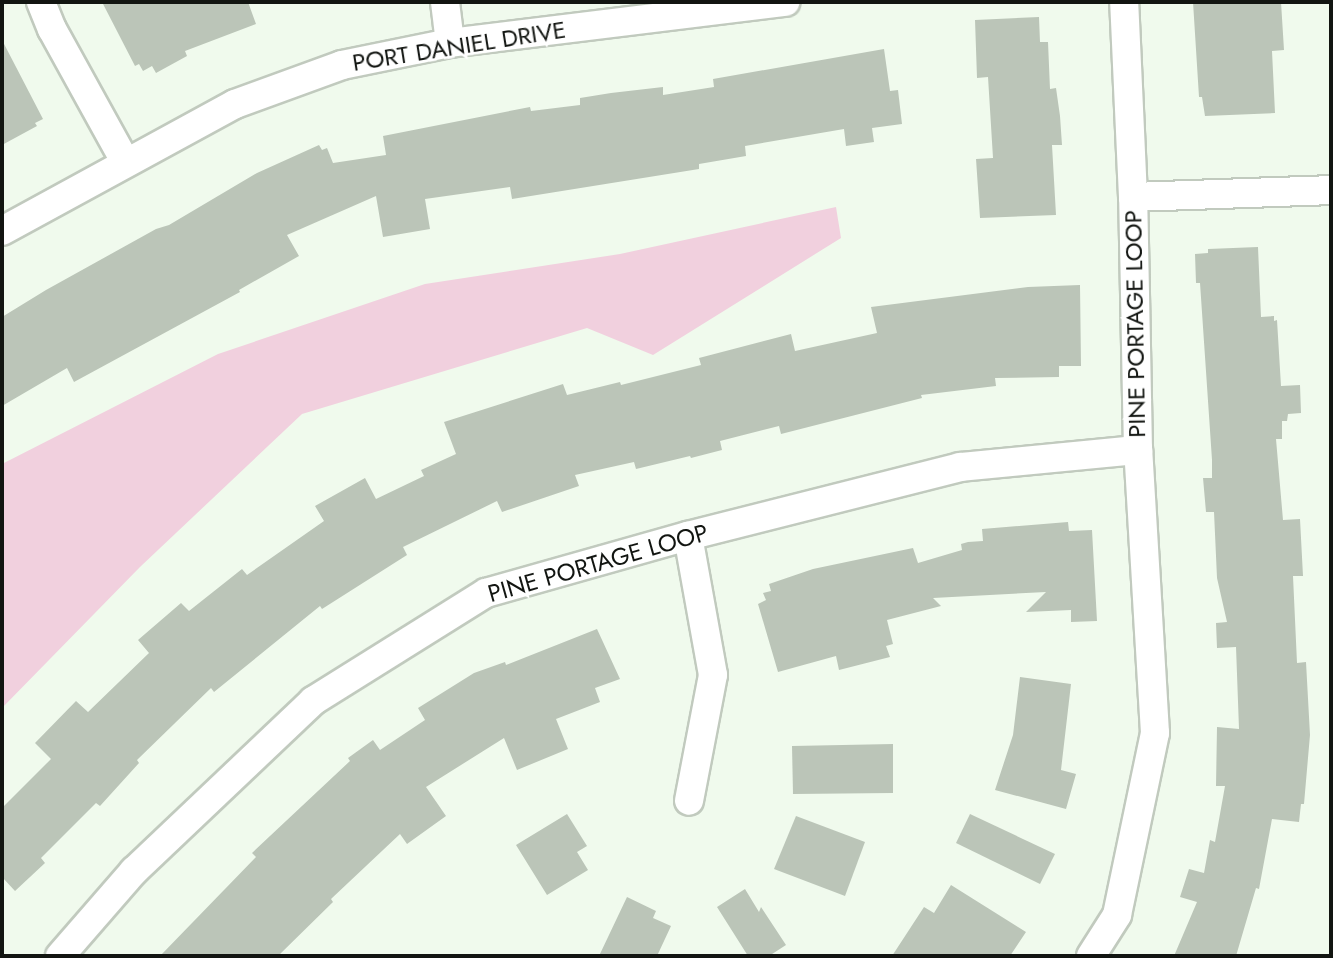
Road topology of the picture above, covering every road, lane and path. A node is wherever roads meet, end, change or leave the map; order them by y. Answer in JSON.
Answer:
{"nodes":[{"id":1,"x":41,"y":2,"type":"edge"},
{"id":2,"x":444,"y":2,"type":"edge"},
{"id":3,"x":786,"y":2,"type":"edge"},
{"id":4,"x":1124,"y":2,"type":"edge"},
{"id":5,"x":450,"y":43,"type":"junction"},
{"id":6,"x":125,"y":161,"type":"junction"},
{"id":7,"x":1331,"y":190,"type":"edge"},
{"id":8,"x":1133,"y":197,"type":"junction"},
{"id":9,"x":2,"y":231,"type":"edge"},
{"id":10,"x":1138,"y":450,"type":"junction"},
{"id":11,"x":688,"y":536,"type":"junction"},
{"id":12,"x":689,"y":801,"type":"dead end"},
{"id":13,"x":60,"y":956,"type":"edge"},
{"id":14,"x":1091,"y":956,"type":"edge"}],
"edges":[{"from":1,"to":6,"type":"street"},
{"from":2,"to":5,"type":"street"},
{"from":3,"to":5,"type":"street","name":"PORT DANIEL DRIVE"},
{"from":4,"to":8,"type":"street","name":"PINE PORTAGE LOOP"},
{"from":5,"to":6,"type":"street","name":"PORT DANIEL DRIVE"},
{"from":6,"to":9,"type":"street","name":"PORT DANIEL DRIVE"},
{"from":7,"to":8,"type":"street"},
{"from":8,"to":10,"type":"street","name":"PINE PORTAGE LOOP"},
{"from":10,"to":11,"type":"street","name":"PINE PORTAGE LOOP"},
{"from":10,"to":14,"type":"street","name":"PINE PORTAGE LOOP"},
{"from":11,"to":12,"type":"street"},
{"from":11,"to":13,"type":"street","name":"PINE PORTAGE LOOP"}]}
